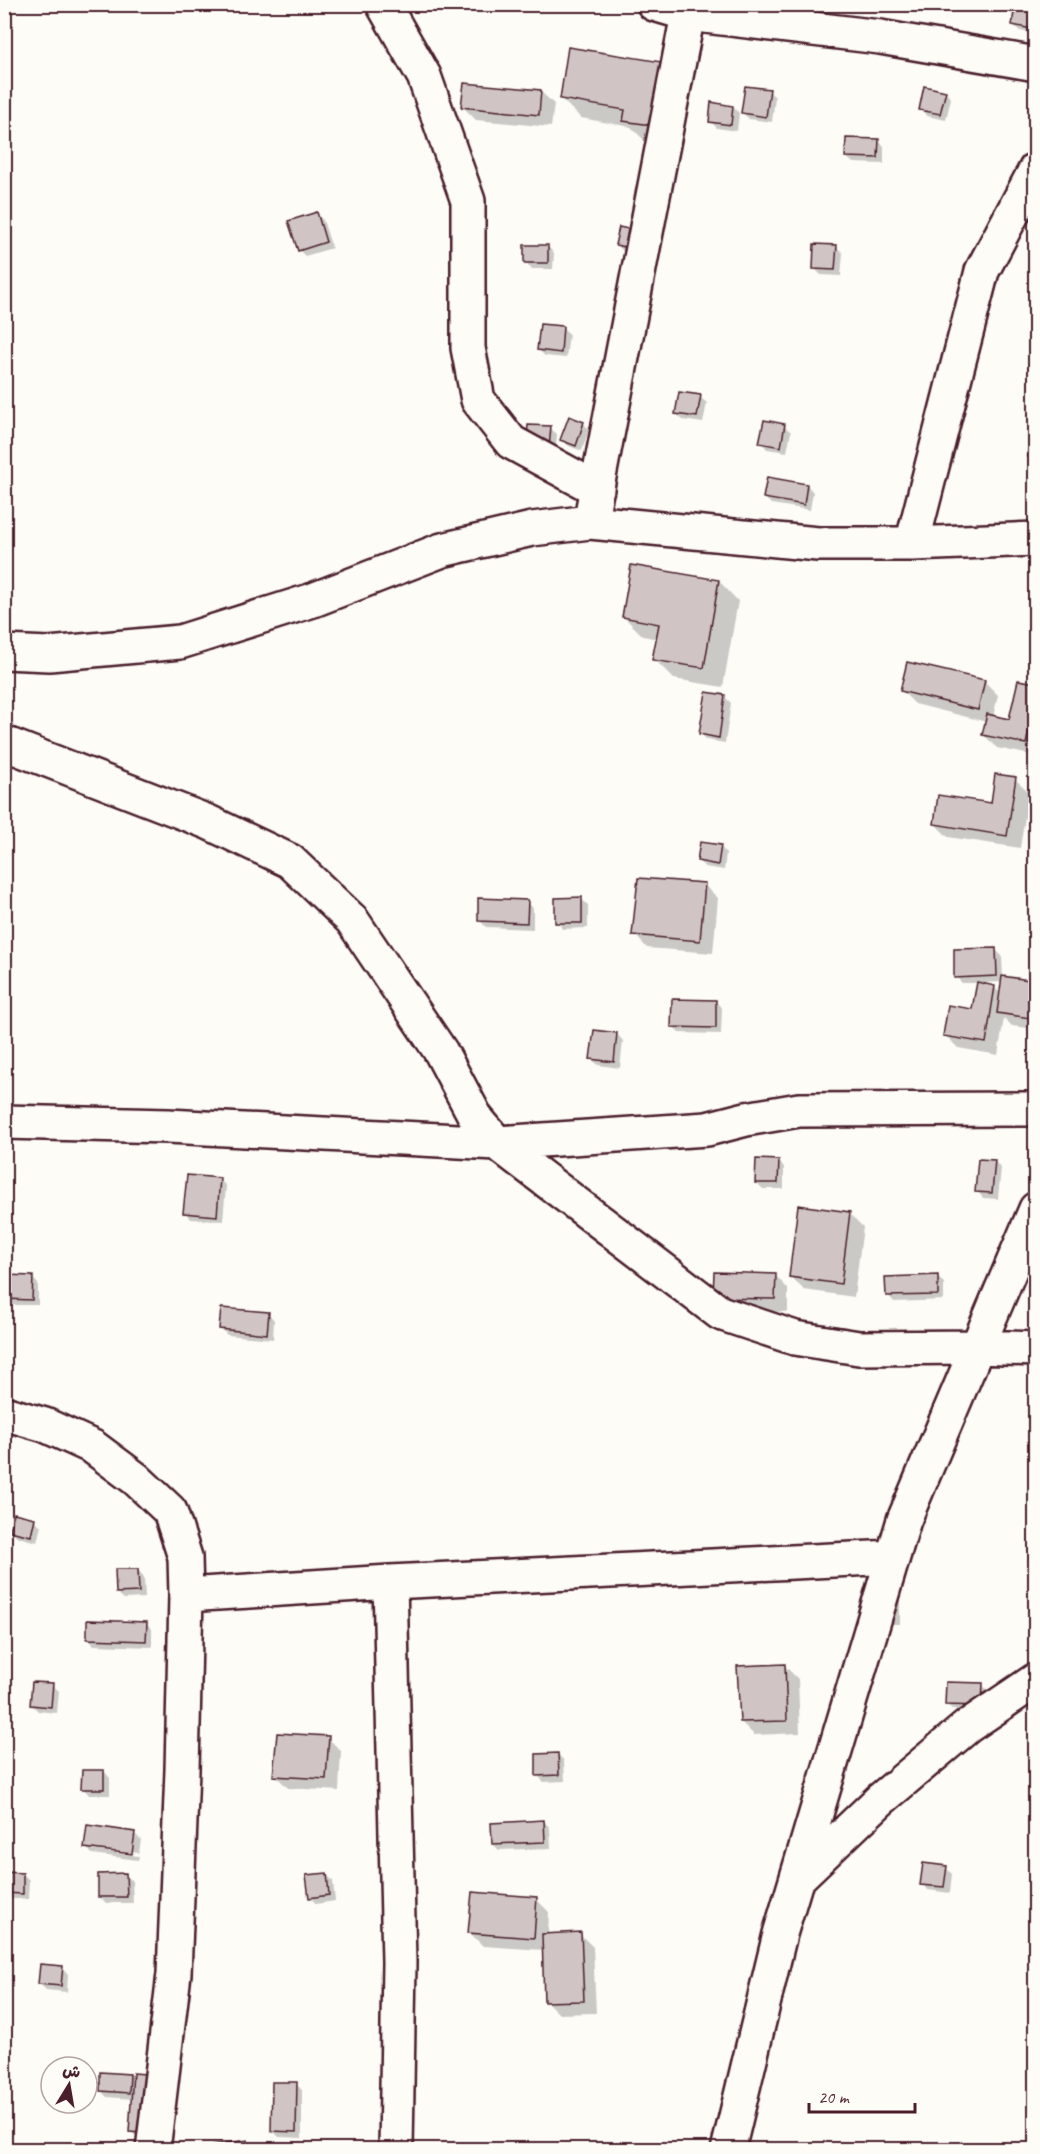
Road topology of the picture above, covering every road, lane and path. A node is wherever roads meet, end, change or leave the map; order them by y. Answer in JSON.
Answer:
{"nodes":[{"id":1,"x":383,"y":4,"type":"edge"},
{"id":2,"x":654,"y":4,"type":"edge"},
{"id":3,"x":688,"y":14,"type":"junction"},
{"id":4,"x":1035,"y":64,"type":"edge"},
{"id":5,"x":1035,"y":170,"type":"edge"},
{"id":6,"x":597,"y":489,"type":"junction"},
{"id":7,"x":590,"y":522,"type":"junction"},
{"id":8,"x":1035,"y":539,"type":"edge"},
{"id":9,"x":912,"y":544,"type":"junction"},
{"id":10,"x":4,"y":652,"type":"edge"},
{"id":11,"x":4,"y":743,"type":"edge"},
{"id":12,"x":1035,"y":1109,"type":"edge"},
{"id":13,"x":4,"y":1122,"type":"edge"},
{"id":14,"x":497,"y":1143,"type":"junction"},
{"id":15,"x":1035,"y":1209,"type":"edge"},
{"id":16,"x":976,"y":1347,"type":"junction"},
{"id":17,"x":1035,"y":1349,"type":"edge"},
{"id":18,"x":4,"y":1413,"type":"edge"},
{"id":19,"x":892,"y":1557,"type":"junction"},
{"id":20,"x":390,"y":1582,"type":"junction"},
{"id":21,"x":186,"y":1595,"type":"junction"},
{"id":22,"x":1035,"y":1680,"type":"edge"},
{"id":23,"x":795,"y":1880,"type":"junction"},
{"id":24,"x":153,"y":2150,"type":"edge"},
{"id":25,"x":396,"y":2150,"type":"edge"},
{"id":26,"x":728,"y":2150,"type":"edge"}],
"edges":[{"from":1,"to":6,"type":"street"},
{"from":2,"to":3,"type":"street"},
{"from":3,"to":4,"type":"street"},
{"from":3,"to":6,"type":"street"},
{"from":5,"to":9,"type":"street"},
{"from":6,"to":7,"type":"street"},
{"from":7,"to":9,"type":"street"},
{"from":7,"to":10,"type":"street"},
{"from":8,"to":9,"type":"street"},
{"from":11,"to":14,"type":"street"},
{"from":12,"to":14,"type":"street"},
{"from":13,"to":14,"type":"street"},
{"from":14,"to":16,"type":"street"},
{"from":15,"to":16,"type":"street"},
{"from":16,"to":17,"type":"street"},
{"from":16,"to":19,"type":"street"},
{"from":18,"to":21,"type":"street"},
{"from":19,"to":20,"type":"street"},
{"from":19,"to":23,"type":"street"},
{"from":20,"to":21,"type":"street"},
{"from":20,"to":25,"type":"street"},
{"from":21,"to":24,"type":"street"},
{"from":22,"to":23,"type":"street"},
{"from":23,"to":26,"type":"street"}]}
